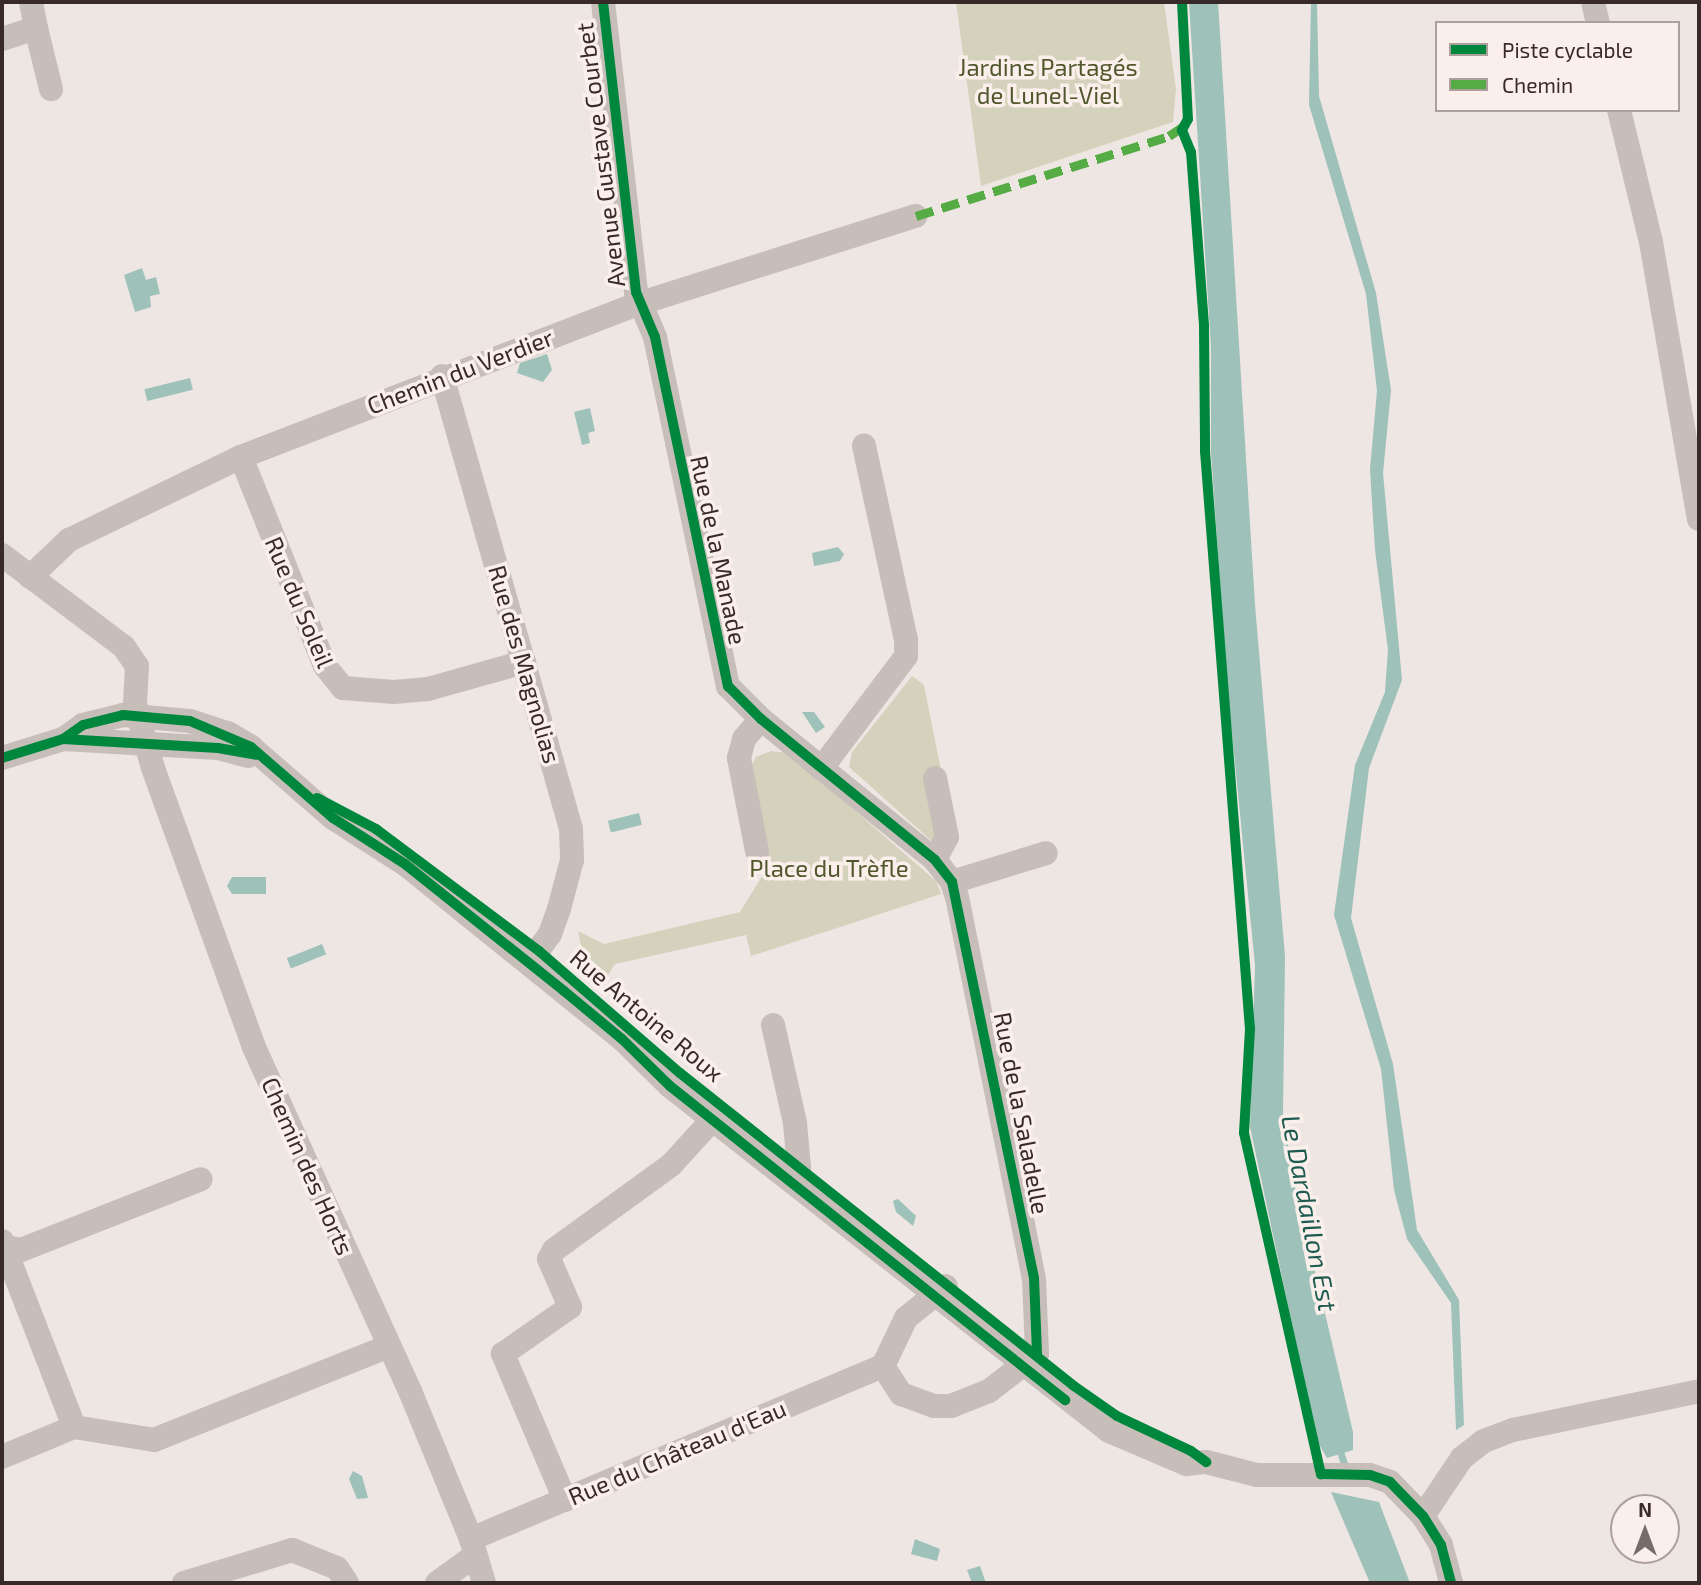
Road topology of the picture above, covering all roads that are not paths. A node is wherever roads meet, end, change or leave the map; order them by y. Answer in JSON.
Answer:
{"nodes":[{"id":1,"x":31,"y":2,"type":"edge"},
{"id":2,"x":603,"y":2,"type":"edge"},
{"id":3,"x":1593,"y":2,"type":"edge"},
{"id":4,"x":1598,"y":21,"type":"edge"},
{"id":5,"x":36,"y":28,"type":"junction"},
{"id":6,"x":2,"y":39,"type":"edge"},
{"id":7,"x":51,"y":89,"type":"dead end"},
{"id":8,"x":1619,"y":112,"type":"edge"},
{"id":9,"x":916,"y":216,"type":"dead end"},
{"id":10,"x":641,"y":303,"type":"junction"},
{"id":11,"x":442,"y":376,"type":"junction"},
{"id":12,"x":864,"y":445,"type":"dead end"},
{"id":13,"x":242,"y":457,"type":"junction"},
{"id":14,"x":1699,"y":519,"type":"edge"},
{"id":15,"x":2,"y":555,"type":"edge"},
{"id":16,"x":30,"y":577,"type":"junction"},
{"id":17,"x":524,"y":662,"type":"junction"},
{"id":18,"x":139,"y":716,"type":"junction"},
{"id":19,"x":761,"y":719,"type":"junction"},
{"id":20,"x":63,"y":739,"type":"junction"},
{"id":21,"x":146,"y":744,"type":"junction"},
{"id":22,"x":256,"y":755,"type":"junction"},
{"id":23,"x":2,"y":758,"type":"edge"},
{"id":24,"x":821,"y":769,"type":"junction"},
{"id":25,"x":935,"y":778,"type":"dead end"},
{"id":26,"x":757,"y":850,"type":"dead end"},
{"id":27,"x":1046,"y":853,"type":"dead end"},
{"id":28,"x":935,"y":860,"type":"junction"},
{"id":29,"x":952,"y":882,"type":"junction"},
{"id":30,"x":534,"y":957,"type":"junction"},
{"id":31,"x":773,"y":1025,"type":"dead end"},
{"id":32,"x":713,"y":1119,"type":"junction"},
{"id":33,"x":794,"y":1173,"type":"junction"},
{"id":34,"x":201,"y":1179,"type":"dead end"},
{"id":35,"x":2,"y":1244,"type":"edge"},
{"id":36,"x":941,"y":1289,"type":"junction"},
{"id":37,"x":389,"y":1346,"type":"junction"},
{"id":38,"x":1031,"y":1360,"type":"junction"},
{"id":39,"x":883,"y":1366,"type":"junction"},
{"id":40,"x":1699,"y":1391,"type":"edge"},
{"id":41,"x":74,"y":1427,"type":"junction"},
{"id":42,"x":2,"y":1457,"type":"edge"},
{"id":43,"x":565,"y":1500,"type":"junction"},
{"id":44,"x":1423,"y":1516,"type":"junction"},
{"id":45,"x":472,"y":1547,"type":"junction"},
{"id":46,"x":184,"y":1583,"type":"edge"},
{"id":47,"x":347,"y":1583,"type":"edge"},
{"id":48,"x":437,"y":1583,"type":"edge"},
{"id":49,"x":484,"y":1583,"type":"edge"},
{"id":50,"x":1451,"y":1583,"type":"edge"}],
"edges":[{"from":1,"to":5,"type":"street"},
{"from":2,"to":10,"type":"street","name":"Avenue Gustave Courbet"},
{"from":3,"to":4,"type":"street"},
{"from":5,"to":6,"type":"street"},
{"from":5,"to":7,"type":"street"},
{"from":8,"to":14,"type":"street"},
{"from":9,"to":10,"type":"street","name":"Chemin du Verdier"},
{"from":10,"to":11,"type":"street","name":"Chemin du Verdier"},
{"from":10,"to":19,"type":"street","name":"Rue de la Manade"},
{"from":11,"to":13,"type":"street","name":"Chemin du Verdier"},
{"from":11,"to":17,"type":"street","name":"Rue des Magnolias"},
{"from":12,"to":24,"type":"street"},
{"from":13,"to":16,"type":"street","name":"Chemin du Verdier"},
{"from":13,"to":17,"type":"street","name":"Rue du Soleil"},
{"from":15,"to":16,"type":"street"},
{"from":16,"to":18,"type":"street"},
{"from":17,"to":30,"type":"street","name":"Rue des Magnolias"},
{"from":18,"to":20,"type":"street","name":"Rue Antoine Roux"},
{"from":18,"to":21,"type":"street"},
{"from":18,"to":22,"type":"street","name":"Rue Antoine Roux"},
{"from":19,"to":24,"type":"street","name":"Rue de la Manade"},
{"from":19,"to":26,"type":"street"},
{"from":20,"to":21,"type":"street","name":"Rue Antoine Roux"},
{"from":20,"to":23,"type":"street"},
{"from":21,"to":22,"type":"street","name":"Rue Antoine Roux"},
{"from":21,"to":37,"type":"street","name":"Chemin des Horts"},
{"from":22,"to":30,"type":"street","name":"Rue Antoine Roux"},
{"from":24,"to":28,"type":"street","name":"Rue de la Manade"},
{"from":25,"to":28,"type":"street"},
{"from":27,"to":29,"type":"street"},
{"from":28,"to":29,"type":"street","name":"Rue de la Manade"},
{"from":29,"to":38,"type":"street","name":"Rue de la Saladelle"},
{"from":30,"to":32,"type":"street","name":"Rue Antoine Roux"},
{"from":30,"to":33,"type":"street","name":"Rue Antoine Roux"},
{"from":31,"to":33,"type":"street"},
{"from":32,"to":33,"type":"street","name":"Rue Antoine Roux"},
{"from":32,"to":43,"type":"street"},
{"from":33,"to":36,"type":"street","name":"Rue Antoine Roux"},
{"from":34,"to":35,"type":"street"},
{"from":35,"to":41,"type":"street"},
{"from":36,"to":38,"type":"street","name":"Rue Antoine Roux"},
{"from":36,"to":39,"type":"street"},
{"from":37,"to":41,"type":"street"},
{"from":37,"to":45,"type":"street","name":"Chemin des Horts"},
{"from":38,"to":39,"type":"street"},
{"from":38,"to":44,"type":"street","name":"Rue Antoine Roux"},
{"from":39,"to":43,"type":"street","name":"Rue du Château d'Eau"},
{"from":40,"to":44,"type":"street"},
{"from":41,"to":42,"type":"street"},
{"from":43,"to":45,"type":"street","name":"Rue du Château d'Eau"},
{"from":44,"to":50,"type":"street"},
{"from":45,"to":48,"type":"street","name":"Rue du Château d'Eau"},
{"from":45,"to":49,"type":"street","name":"Chemin des Horts"},
{"from":46,"to":47,"type":"street"}]}
